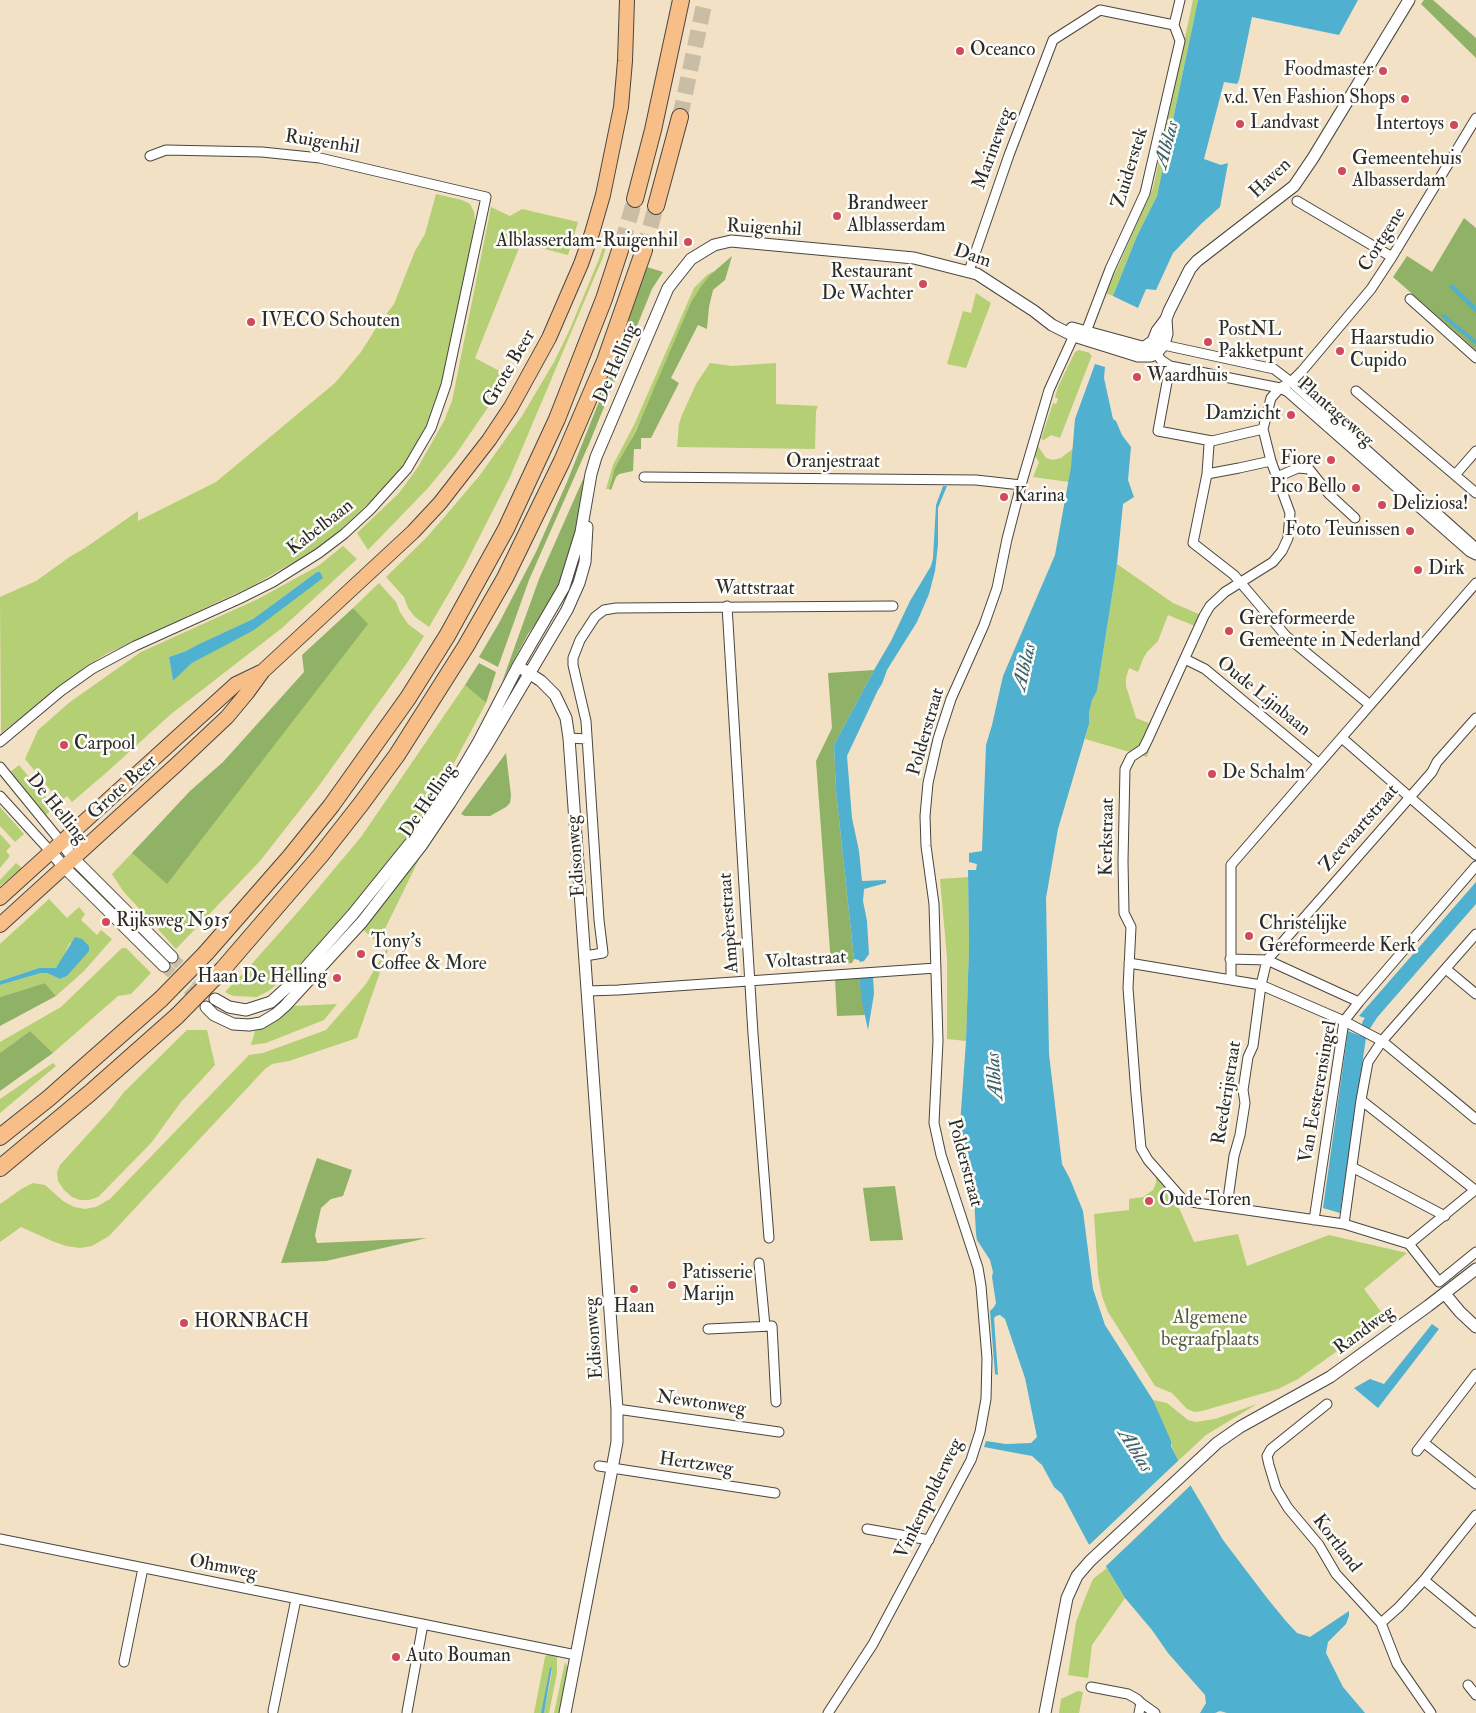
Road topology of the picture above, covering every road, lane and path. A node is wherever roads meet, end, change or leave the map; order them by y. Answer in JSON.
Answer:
{"nodes":[{"id":1,"x":627,"y":0,"type":"edge"},
{"id":2,"x":681,"y":0,"type":"edge"},
{"id":3,"x":1180,"y":0,"type":"edge"},
{"id":4,"x":1401,"y":0,"type":"edge"},
{"id":5,"x":1409,"y":0,"type":"edge"},
{"id":6,"x":1396,"y":20,"type":"junction"},
{"id":7,"x":1174,"y":25,"type":"junction"},
{"id":8,"x":680,"y":117,"type":"tunnel mouth"},
{"id":9,"x":1476,"y":118,"type":"edge"},
{"id":10,"x":150,"y":156,"type":"dead end"},
{"id":11,"x":486,"y":197,"type":"joint"},
{"id":12,"x":635,"y":199,"type":"tunnel mouth"},
{"id":13,"x":1297,"y":201,"type":"dead end"},
{"id":14,"x":656,"y":206,"type":"tunnel mouth"},
{"id":15,"x":622,"y":244,"type":"tunnel mouth"},
{"id":16,"x":706,"y":248,"type":"joint"},
{"id":17,"x":644,"y":250,"type":"tunnel mouth"},
{"id":18,"x":820,"y":250,"type":"joint"},
{"id":19,"x":1392,"y":257,"type":"junction"},
{"id":20,"x":969,"y":271,"type":"junction"},
{"id":21,"x":1410,"y":299,"type":"dead end"},
{"id":22,"x":1080,"y":334,"type":"junction"},
{"id":23,"x":1156,"y":348,"type":"junction"},
{"id":24,"x":1476,"y":358,"type":"edge"},
{"id":25,"x":1170,"y":366,"type":"junction"},
{"id":26,"x":1291,"y":382,"type":"junction"},
{"id":27,"x":1280,"y":388,"type":"junction"},
{"id":28,"x":1356,"y":391,"type":"dead end"},
{"id":29,"x":1263,"y":429,"type":"junction"},
{"id":30,"x":1212,"y":441,"type":"junction"},
{"id":31,"x":1476,"y":451,"type":"edge"},
{"id":32,"x":1271,"y":461,"type":"junction"},
{"id":33,"x":1206,"y":474,"type":"junction"},
{"id":34,"x":1456,"y":475,"type":"junction"},
{"id":35,"x":1277,"y":476,"type":"junction"},
{"id":36,"x":644,"y":478,"type":"dead end"},
{"id":37,"x":1021,"y":485,"type":"junction"},
{"id":38,"x":1476,"y":493,"type":"edge"},
{"id":39,"x":586,"y":507,"type":"junction"},
{"id":40,"x":1355,"y":518,"type":"dead end"},
{"id":41,"x":1476,"y":548,"type":"edge"},
{"id":42,"x":1476,"y":555,"type":"edge"},
{"id":43,"x":1241,"y":582,"type":"junction"},
{"id":44,"x":1476,"y":583,"type":"edge"},
{"id":45,"x":727,"y":606,"type":"junction"},
{"id":46,"x":893,"y":606,"type":"dead end"},
{"id":47,"x":616,"y":608,"type":"joint"},
{"id":48,"x":1185,"y":659,"type":"junction"},
{"id":49,"x":518,"y":666,"type":"junction"},
{"id":50,"x":263,"y":671,"type":"junction"},
{"id":51,"x":528,"y":673,"type":"junction"},
{"id":52,"x":1370,"y":705,"type":"junction"},
{"id":53,"x":1476,"y":718,"type":"edge"},
{"id":54,"x":569,"y":738,"type":"junction"},
{"id":55,"x":1342,"y":738,"type":"junction"},
{"id":56,"x":587,"y":739,"type":"junction"},
{"id":57,"x":0,"y":742,"type":"edge"},
{"id":58,"x":1318,"y":763,"type":"junction"},
{"id":59,"x":0,"y":767,"type":"edge"},
{"id":60,"x":0,"y":796,"type":"edge"},
{"id":61,"x":1409,"y":798,"type":"junction"},
{"id":62,"x":56,"y":847,"type":"junction"},
{"id":63,"x":1476,"y":855,"type":"edge"},
{"id":64,"x":69,"y":863,"type":"junction"},
{"id":65,"x":1476,"y":866,"type":"edge"},
{"id":66,"x":0,"y":898,"type":"edge"},
{"id":67,"x":0,"y":925,"type":"edge"},
{"id":68,"x":1476,"y":934,"type":"edge"},
{"id":69,"x":585,"y":956,"type":"junction"},
{"id":70,"x":172,"y":957,"type":"tunnel mouth"},
{"id":71,"x":1230,"y":959,"type":"junction"},
{"id":72,"x":1267,"y":960,"type":"junction"},
{"id":73,"x":1129,"y":964,"type":"junction"},
{"id":74,"x":164,"y":966,"type":"tunnel mouth"},
{"id":75,"x":936,"y":968,"type":"junction"},
{"id":76,"x":1446,"y":969,"type":"junction"},
{"id":77,"x":1231,"y":979,"type":"junction"},
{"id":78,"x":750,"y":980,"type":"junction"},
{"id":79,"x":1261,"y":985,"type":"junction"},
{"id":80,"x":587,"y":991,"type":"junction"},
{"id":81,"x":1476,"y":994,"type":"edge"},
{"id":82,"x":1359,"y":1002,"type":"junction"},
{"id":83,"x":1344,"y":1021,"type":"junction"},
{"id":84,"x":1382,"y":1042,"type":"junction"},
{"id":85,"x":1361,"y":1100,"type":"junction"},
{"id":86,"x":1476,"y":1118,"type":"edge"},
{"id":87,"x":0,"y":1138,"type":"edge"},
{"id":88,"x":1352,"y":1167,"type":"junction"},
{"id":89,"x":0,"y":1168,"type":"edge"},
{"id":90,"x":1476,"y":1190,"type":"edge"},
{"id":91,"x":1227,"y":1206,"type":"junction"},
{"id":92,"x":1445,"y":1216,"type":"junction"},
{"id":93,"x":1314,"y":1220,"type":"junction"},
{"id":94,"x":1344,"y":1224,"type":"junction"},
{"id":95,"x":770,"y":1238,"type":"dead end"},
{"id":96,"x":1409,"y":1244,"type":"junction"},
{"id":97,"x":972,"y":1248,"type":"joint"},
{"id":98,"x":1476,"y":1252,"type":"edge"},
{"id":99,"x":759,"y":1263,"type":"dead end"},
{"id":100,"x":1476,"y":1269,"type":"edge"},
{"id":101,"x":1445,"y":1294,"type":"junction"},
{"id":102,"x":765,"y":1326,"type":"junction"},
{"id":103,"x":1476,"y":1327,"type":"edge"},
{"id":104,"x":708,"y":1329,"type":"dead end"},
{"id":105,"x":1476,"y":1374,"type":"edge"},
{"id":106,"x":776,"y":1402,"type":"dead end"},
{"id":107,"x":1326,"y":1404,"type":"dead end"},
{"id":108,"x":618,"y":1409,"type":"junction"},
{"id":109,"x":779,"y":1432,"type":"dead end"},
{"id":110,"x":1428,"y":1446,"type":"dead end"},
{"id":111,"x":1416,"y":1451,"type":"dead end"},
{"id":112,"x":599,"y":1466,"type":"dead end"},
{"id":113,"x":612,"y":1469,"type":"junction"},
{"id":114,"x":1476,"y":1484,"type":"edge"},
{"id":115,"x":775,"y":1493,"type":"dead end"},
{"id":116,"x":1476,"y":1515,"type":"edge"},
{"id":117,"x":867,"y":1529,"type":"dead end"},
{"id":118,"x":0,"y":1539,"type":"edge"},
{"id":119,"x":922,"y":1539,"type":"junction"},
{"id":120,"x":143,"y":1568,"type":"junction"},
{"id":121,"x":1424,"y":1580,"type":"junction"},
{"id":122,"x":296,"y":1599,"type":"junction"},
{"id":123,"x":1382,"y":1623,"type":"junction"},
{"id":124,"x":1476,"y":1623,"type":"edge"},
{"id":125,"x":423,"y":1624,"type":"junction"},
{"id":126,"x":576,"y":1655,"type":"junction"},
{"id":127,"x":124,"y":1662,"type":"dead end"},
{"id":128,"x":1468,"y":1685,"type":"dead end"},
{"id":129,"x":1091,"y":1687,"type":"dead end"},
{"id":130,"x":1476,"y":1694,"type":"edge"},
{"id":131,"x":1142,"y":1703,"type":"junction"},
{"id":132,"x":273,"y":1711,"type":"dead end"},
{"id":133,"x":407,"y":1712,"type":"dead end"},
{"id":134,"x":565,"y":1713,"type":"edge"},
{"id":135,"x":828,"y":1713,"type":"edge"},
{"id":136,"x":1045,"y":1713,"type":"edge"},
{"id":137,"x":1139,"y":1713,"type":"edge"},
{"id":138,"x":1155,"y":1713,"type":"edge"},
{"id":139,"x":1431,"y":1713,"type":"edge"}],
"edges":[{"from":1,"to":50,"type":"main road","name":"Grote Beer"},
{"from":2,"to":12,"type":"highway"},
{"from":3,"to":7,"type":"street","name":"Zuiderstek"},
{"from":4,"to":6,"type":"street","name":"Haven"},
{"from":5,"to":6,"type":"street","name":"Haven"},
{"from":6,"to":23,"type":"street","name":"Haven"},
{"from":7,"to":20,"type":"street","name":"Marineweg"},
{"from":7,"to":22,"type":"street","name":"Zuiderstek"},
{"from":8,"to":14,"type":"highway"},
{"from":9,"to":19,"type":"street","name":"Cortgene"},
{"from":10,"to":11,"type":"street","name":"Ruigenhil"},
{"from":11,"to":57,"type":"street","name":"Kabelbaan"},
{"from":13,"to":19,"type":"street"},
{"from":15,"to":87,"type":"highway","bridge":true},
{"from":16,"to":18,"type":"street","name":"Ruigenhil"},
{"from":16,"to":39,"type":"street","name":"De Helling"},
{"from":17,"to":89,"type":"highway","bridge":true},
{"from":18,"to":20,"type":"street","name":"Dam"},
{"from":19,"to":26,"type":"street","name":"Cortgene"},
{"from":20,"to":22,"type":"street","name":"Dam"},
{"from":21,"to":24,"type":"street"},
{"from":22,"to":23,"type":"street","name":"Dam"},
{"from":22,"to":37,"type":"street","name":"Polderstraat"},
{"from":23,"to":25,"type":"street"},
{"from":23,"to":26,"type":"street","name":"Dam"},
{"from":25,"to":27,"type":"street"},
{"from":25,"to":30,"type":"street"},
{"from":26,"to":27,"type":"street","name":"Plantageweg"},
{"from":26,"to":41,"type":"street","name":"Plantageweg"},
{"from":27,"to":29,"type":"street","name":"Kerkstraat"},
{"from":27,"to":42,"type":"street","name":"Plantageweg"},
{"from":28,"to":34,"type":"street"},
{"from":29,"to":30,"type":"street"},
{"from":29,"to":32,"type":"street","name":"Kerkstraat"},
{"from":30,"to":33,"type":"street"},
{"from":31,"to":34,"type":"street"},
{"from":32,"to":33,"type":"street"},
{"from":32,"to":35,"type":"street","name":"Kerkstraat"},
{"from":33,"to":43,"type":"street"},
{"from":34,"to":38,"type":"street"},
{"from":35,"to":40,"type":"street"},
{"from":35,"to":43,"type":"street","name":"Kerkstraat"},
{"from":36,"to":37,"type":"street","name":"Oranjestraat"},
{"from":37,"to":75,"type":"street","name":"Polderstraat"},
{"from":39,"to":49,"type":"street","name":"De Helling"},
{"from":39,"to":51,"type":"street","name":"De Helling"},
{"from":43,"to":48,"type":"street","name":"Kerkstraat"},
{"from":43,"to":52,"type":"street"},
{"from":44,"to":52,"type":"street"},
{"from":45,"to":46,"type":"street","name":"Wattstraat"},
{"from":45,"to":47,"type":"street","name":"Wattstraat"},
{"from":45,"to":78,"type":"street","name":"Ampèrestraat"},
{"from":47,"to":56,"type":"street","name":"Edisonweg"},
{"from":48,"to":58,"type":"street","name":"Oude Lijnbaan"},
{"from":48,"to":73,"type":"street","name":"Kerkstraat"},
{"from":49,"to":51,"type":"street","name":"Edisonweg"},
{"from":49,"to":51,"type":"street","name":"De Helling"},
{"from":50,"to":62,"type":"main road","name":"Grote Beer"},
{"from":50,"to":64,"type":"main road","name":"Grote Beer"},
{"from":51,"to":54,"type":"street","name":"Edisonweg"},
{"from":52,"to":55,"type":"street"},
{"from":53,"to":61,"type":"street","name":"Zeevaartstraat"},
{"from":54,"to":56,"type":"street"},
{"from":54,"to":69,"type":"street","name":"Edisonweg"},
{"from":55,"to":58,"type":"street"},
{"from":55,"to":61,"type":"street"},
{"from":56,"to":69,"type":"street","name":"Edisonweg"},
{"from":58,"to":71,"type":"street"},
{"from":59,"to":62,"type":"street","name":"De Helling"},
{"from":60,"to":62,"type":"street","name":"De Helling"},
{"from":61,"to":63,"type":"street"},
{"from":61,"to":72,"type":"street","name":"Zeevaartstraat"},
{"from":62,"to":64,"type":"street","name":"De Helling"},
{"from":62,"to":66,"type":"main road","name":"Grote Beer"},
{"from":64,"to":67,"type":"main road","name":"Grote Beer"},
{"from":64,"to":70,"type":"street","name":"De Helling"},
{"from":64,"to":74,"type":"street","name":"De Helling"},
{"from":65,"to":82,"type":"street","name":"Van Eesterensingel"},
{"from":68,"to":76,"type":"street"},
{"from":69,"to":80,"type":"street","name":"Edisonweg"},
{"from":71,"to":72,"type":"street"},
{"from":71,"to":77,"type":"street"},
{"from":72,"to":79,"type":"street","name":"Reederijstraat"},
{"from":72,"to":82,"type":"street"},
{"from":73,"to":77,"type":"street"},
{"from":73,"to":91,"type":"street","name":"Kerkstraat"},
{"from":75,"to":78,"type":"street","name":"Voltastraat"},
{"from":75,"to":97,"type":"street","name":"Polderstraat"},
{"from":76,"to":81,"type":"street"},
{"from":76,"to":84,"type":"street"},
{"from":77,"to":79,"type":"street"},
{"from":78,"to":80,"type":"street","name":"Voltastraat"},
{"from":78,"to":95,"type":"street","name":"Ampèrestraat"},
{"from":79,"to":83,"type":"street"},
{"from":79,"to":91,"type":"street","name":"Reederijstraat"},
{"from":80,"to":108,"type":"street","name":"Edisonweg"},
{"from":82,"to":83,"type":"street","name":"Van Eesterensingel"},
{"from":83,"to":84,"type":"street"},
{"from":83,"to":93,"type":"street","name":"Van Eesterensingel"},
{"from":84,"to":85,"type":"street"},
{"from":84,"to":86,"type":"street"},
{"from":85,"to":88,"type":"street"},
{"from":85,"to":90,"type":"street"},
{"from":88,"to":92,"type":"street"},
{"from":88,"to":94,"type":"street"},
{"from":90,"to":92,"type":"street"},
{"from":91,"to":93,"type":"street","name":"Kerkstraat"},
{"from":92,"to":96,"type":"street"},
{"from":93,"to":94,"type":"street","name":"Kerkstraat"},
{"from":94,"to":96,"type":"street","name":"Kerkstraat"},
{"from":96,"to":98,"type":"street"},
{"from":97,"to":119,"type":"street","name":"Vinkenpolderweg"},
{"from":99,"to":102,"type":"street"},
{"from":100,"to":101,"type":"street","name":"Randweg"},
{"from":101,"to":103,"type":"street"},
{"from":101,"to":136,"type":"street","name":"Randweg"},
{"from":102,"to":104,"type":"street"},
{"from":102,"to":106,"type":"street"},
{"from":105,"to":111,"type":"street"},
{"from":107,"to":123,"type":"street","name":"Kortland"},
{"from":108,"to":109,"type":"street","name":"Newtonweg"},
{"from":108,"to":113,"type":"street","name":"Edisonweg"},
{"from":110,"to":114,"type":"street"},
{"from":112,"to":113,"type":"street","name":"Hertzweg"},
{"from":113,"to":115,"type":"street","name":"Hertzweg"},
{"from":113,"to":126,"type":"street","name":"Edisonweg"},
{"from":116,"to":121,"type":"street"},
{"from":117,"to":119,"type":"street"},
{"from":118,"to":120,"type":"street","name":"Ohmweg"},
{"from":119,"to":135,"type":"street","name":"Vinkenpolderweg"},
{"from":120,"to":122,"type":"street","name":"Ohmweg"},
{"from":120,"to":127,"type":"street"},
{"from":121,"to":123,"type":"street"},
{"from":121,"to":124,"type":"street"},
{"from":122,"to":125,"type":"street","name":"Ohmweg"},
{"from":122,"to":132,"type":"street"},
{"from":123,"to":139,"type":"street","name":"Kortland"},
{"from":125,"to":126,"type":"street","name":"Ohmweg"},
{"from":125,"to":133,"type":"street"},
{"from":126,"to":134,"type":"street","name":"Edisonweg"},
{"from":128,"to":130,"type":"street"},
{"from":129,"to":131,"type":"street"},
{"from":131,"to":137,"type":"street"},
{"from":131,"to":138,"type":"street"}]}
